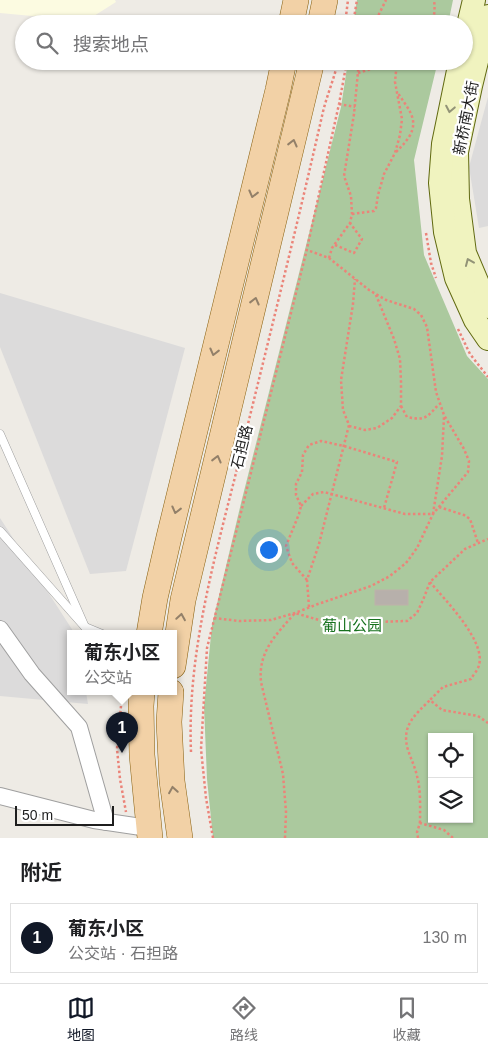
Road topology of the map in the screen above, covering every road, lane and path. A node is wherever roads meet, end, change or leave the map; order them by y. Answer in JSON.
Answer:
{"nodes":[{"id":1,"x":296,"y":0,"type":"edge"},
{"id":2,"x":324,"y":0,"type":"edge"},
{"id":3,"x":348,"y":0,"type":"edge"},
{"id":4,"x":358,"y":0,"type":"edge"},
{"id":5,"x":386,"y":0,"type":"edge"},
{"id":6,"x":434,"y":0,"type":"edge"},
{"id":7,"x":474,"y":0,"type":"edge"},
{"id":8,"x":293,"y":15,"type":"edge"},
{"id":9,"x":322,"y":15,"type":"edge"},
{"id":10,"x":346,"y":15,"type":"edge"},
{"id":11,"x":355,"y":15,"type":"edge"},
{"id":12,"x":378,"y":15,"type":"edge"},
{"id":13,"x":434,"y":15,"type":"edge"},
{"id":14,"x":470,"y":15,"type":"edge"},
{"id":15,"x":488,"y":16,"type":"edge"},
{"id":16,"x":282,"y":70,"type":"edge"},
{"id":17,"x":310,"y":70,"type":"edge"},
{"id":18,"x":336,"y":70,"type":"edge"},
{"id":19,"x":345,"y":70,"type":"edge"},
{"id":20,"x":358,"y":70,"type":"edge"},
{"id":21,"x":368,"y":70,"type":"edge"},
{"id":22,"x":396,"y":70,"type":"edge"},
{"id":23,"x":458,"y":70,"type":"edge"},
{"id":24,"x":358,"y":73,"type":"junction"},
{"id":25,"x":397,"y":92,"type":"junction"},
{"id":26,"x":339,"y":104,"type":"junction"},
{"id":27,"x":355,"y":107,"type":"junction"},
{"id":28,"x":395,"y":153,"type":"junction"},
{"id":29,"x":352,"y":214,"type":"junction"},
{"id":30,"x":350,"y":223,"type":"junction"},
{"id":31,"x":335,"y":245,"type":"junction"},
{"id":32,"x":307,"y":250,"type":"junction"},
{"id":33,"x":329,"y":258,"type":"junction"},
{"id":34,"x":355,"y":279,"type":"junction"},
{"id":35,"x":375,"y":294,"type":"junction"},
{"id":36,"x":488,"y":307,"type":"edge"},
{"id":37,"x":488,"y":339,"type":"edge"},
{"id":38,"x":440,"y":403,"type":"junction"},
{"id":39,"x":401,"y":406,"type":"junction"},
{"id":40,"x":444,"y":415,"type":"junction"},
{"id":41,"x":349,"y":425,"type":"junction"},
{"id":42,"x":0,"y":434,"type":"edge"},
{"id":43,"x":344,"y":446,"type":"junction"},
{"id":44,"x":332,"y":493,"type":"junction"},
{"id":45,"x":300,"y":506,"type":"junction"},
{"id":46,"x":439,"y":507,"type":"junction"},
{"id":47,"x":384,"y":508,"type":"junction"},
{"id":48,"x":433,"y":514,"type":"junction"},
{"id":49,"x":0,"y":531,"type":"edge"},
{"id":50,"x":488,"y":539,"type":"edge"},
{"id":51,"x":478,"y":543,"type":"junction"},
{"id":52,"x":307,"y":580,"type":"junction"},
{"id":53,"x":430,"y":582,"type":"junction"},
{"id":54,"x":309,"y":608,"type":"junction"},
{"id":55,"x":295,"y":613,"type":"junction"},
{"id":56,"x":214,"y":618,"type":"junction"},
{"id":57,"x":85,"y":627,"type":"junction"},
{"id":58,"x":0,"y":629,"type":"edge"},
{"id":59,"x":92,"y":630,"type":"edge"},
{"id":60,"x":150,"y":630,"type":"edge"},
{"id":61,"x":177,"y":642,"type":"edge"},
{"id":62,"x":171,"y":695,"type":"edge"},
{"id":63,"x":132,"y":696,"type":"edge"},
{"id":64,"x":430,"y":700,"type":"junction"},
{"id":65,"x":488,"y":723,"type":"edge"},
{"id":66,"x":191,"y":754,"type":"dead end"},
{"id":67,"x":0,"y":796,"type":"edge"},
{"id":68,"x":106,"y":822,"type":"junction"},
{"id":69,"x":420,"y":823,"type":"junction"},
{"id":70,"x":142,"y":830,"type":"edge"},
{"id":71,"x":180,"y":838,"type":"edge"},
{"id":72,"x":213,"y":838,"type":"edge"},
{"id":73,"x":285,"y":838,"type":"edge"},
{"id":74,"x":418,"y":838,"type":"edge"},
{"id":75,"x":453,"y":838,"type":"edge"}],
"edges":[{"from":1,"to":8,"type":"main road"},
{"from":2,"to":9,"type":"main road"},
{"from":3,"to":10,"type":"path"},
{"from":4,"to":11,"type":"path"},
{"from":5,"to":12,"type":"path"},
{"from":6,"to":13,"type":"path"},
{"from":7,"to":14,"type":"main road"},
{"from":36,"to":15,"type":"main road","name":"新桥南大街","one_way":true},
{"from":16,"to":60,"type":"main road","one_way":true},
{"from":61,"to":17,"type":"main road","name":"石担路","one_way":true},
{"from":18,"to":66,"type":"path","name":"石担路"},
{"from":19,"to":26,"type":"path"},
{"from":20,"to":24,"type":"path"},
{"from":21,"to":24,"type":"path"},
{"from":22,"to":25,"type":"path"},
{"from":23,"to":37,"type":"main road","name":"新桥南大街","one_way":true},
{"from":24,"to":27,"type":"path"},
{"from":25,"to":28,"type":"path"},
{"from":25,"to":28,"type":"path"},
{"from":26,"to":27,"type":"path"},
{"from":26,"to":32,"type":"path"},
{"from":27,"to":29,"type":"path"},
{"from":28,"to":29,"type":"path"},
{"from":29,"to":30,"type":"path"},
{"from":30,"to":31,"type":"path"},
{"from":30,"to":31,"type":"path"},
{"from":31,"to":33,"type":"path"},
{"from":32,"to":33,"type":"path"},
{"from":32,"to":56,"type":"path"},
{"from":33,"to":34,"type":"path"},
{"from":34,"to":35,"type":"path"},
{"from":34,"to":41,"type":"path"},
{"from":35,"to":38,"type":"path"},
{"from":35,"to":39,"type":"path"},
{"from":38,"to":39,"type":"path"},
{"from":38,"to":40,"type":"path"},
{"from":39,"to":41,"type":"path"},
{"from":40,"to":46,"type":"path"},
{"from":40,"to":48,"type":"path"},
{"from":41,"to":43,"type":"path"},
{"from":42,"to":57,"type":"lane"},
{"from":43,"to":44,"type":"path"},
{"from":43,"to":45,"type":"path"},
{"from":43,"to":47,"type":"path"},
{"from":44,"to":45,"type":"path"},
{"from":44,"to":47,"type":"path"},
{"from":44,"to":52,"type":"path"},
{"from":45,"to":52,"type":"path"},
{"from":46,"to":48,"type":"path"},
{"from":46,"to":51,"type":"path"},
{"from":47,"to":48,"type":"path"},
{"from":48,"to":54,"type":"path"},
{"from":49,"to":57,"type":"lane"},
{"from":50,"to":51,"type":"path"},
{"from":51,"to":53,"type":"path"},
{"from":52,"to":54,"type":"path"},
{"from":53,"to":55,"type":"path"},
{"from":53,"to":64,"type":"path"},
{"from":54,"to":55,"type":"path"},
{"from":55,"to":56,"type":"path"},
{"from":55,"to":73,"type":"path"},
{"from":56,"to":72,"type":"path"},
{"from":57,"to":59,"type":"lane"},
{"from":58,"to":68,"type":"street"},
{"from":71,"to":62,"type":"main road","one_way":true},
{"from":63,"to":70,"type":"main road"},
{"from":63,"to":70,"type":"path"},
{"from":64,"to":65,"type":"path"},
{"from":64,"to":69,"type":"path"},
{"from":67,"to":68,"type":"street"},
{"from":68,"to":70,"type":"street"},
{"from":69,"to":74,"type":"path"},
{"from":69,"to":75,"type":"path"}]}
